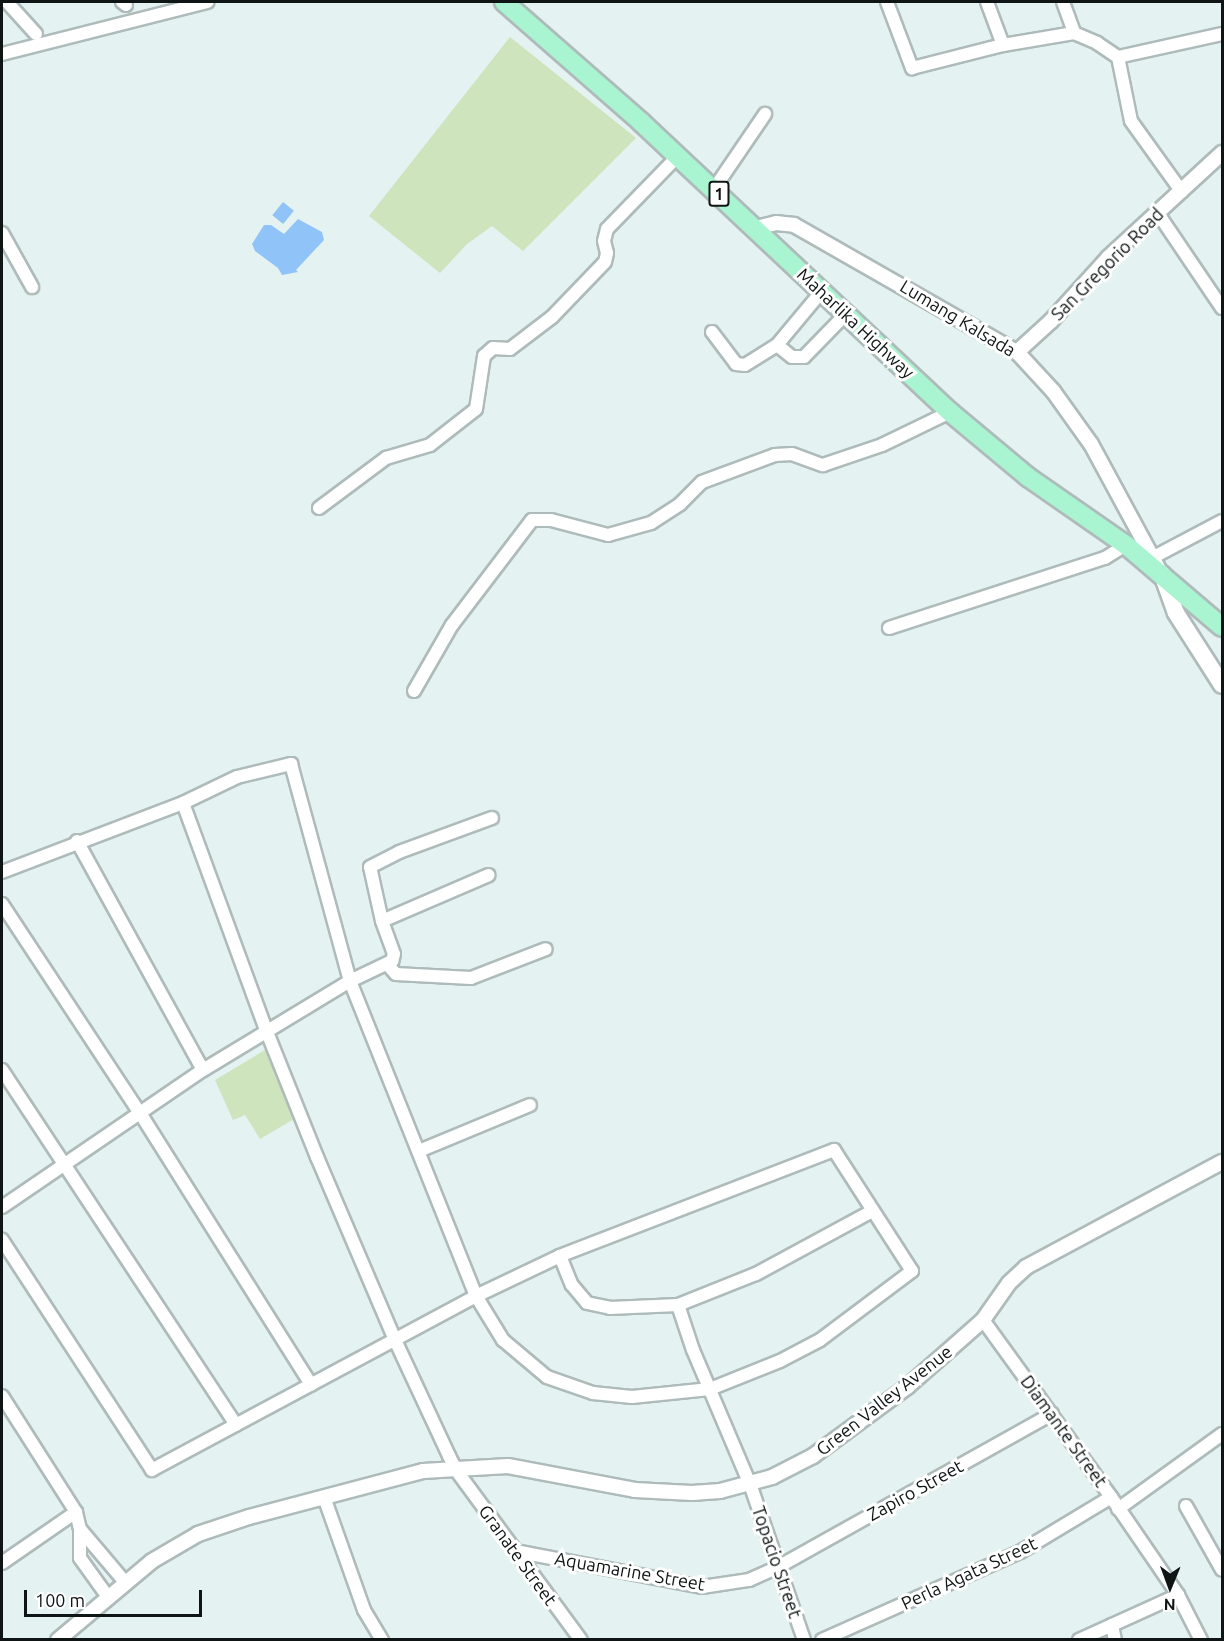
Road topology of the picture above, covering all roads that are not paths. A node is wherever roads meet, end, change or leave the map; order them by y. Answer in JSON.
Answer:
{"nodes":[{"id":1,"x":7,"y":2,"type":"edge"},
{"id":2,"x":208,"y":2,"type":"edge"},
{"id":3,"x":504,"y":2,"type":"edge"},
{"id":4,"x":886,"y":2,"type":"edge"},
{"id":5,"x":987,"y":2,"type":"edge"},
{"id":6,"x":1063,"y":2,"type":"edge"},
{"id":7,"x":1074,"y":33,"type":"junction"},
{"id":8,"x":36,"y":34,"type":"dead end"},
{"id":9,"x":1222,"y":34,"type":"edge"},
{"id":10,"x":1003,"y":45,"type":"junction"},
{"id":11,"x":2,"y":54,"type":"edge"},
{"id":12,"x":1118,"y":57,"type":"junction"},
{"id":13,"x":765,"y":114,"type":"dead end"},
{"id":14,"x":1222,"y":153,"type":"edge"},
{"id":15,"x":678,"y":156,"type":"junction"},
{"id":16,"x":714,"y":189,"type":"junction"},
{"id":17,"x":1182,"y":192,"type":"junction"},
{"id":18,"x":1157,"y":212,"type":"junction"},
{"id":19,"x":756,"y":228,"type":"junction"},
{"id":20,"x":2,"y":233,"type":"edge"},
{"id":21,"x":32,"y":286,"type":"dead end"},
{"id":22,"x":822,"y":291,"type":"junction"},
{"id":23,"x":1222,"y":308,"type":"edge"},
{"id":24,"x":846,"y":314,"type":"junction"},
{"id":25,"x":712,"y":332,"type":"dead end"},
{"id":26,"x":777,"y":345,"type":"junction"},
{"id":27,"x":1017,"y":352,"type":"junction"},
{"id":28,"x":950,"y":412,"type":"junction"},
{"id":29,"x":319,"y":508,"type":"dead end"},
{"id":30,"x":1222,"y":521,"type":"edge"},
{"id":31,"x":1126,"y":545,"type":"junction"},
{"id":32,"x":1152,"y":558,"type":"junction"},
{"id":33,"x":1162,"y":574,"type":"junction"},
{"id":34,"x":1222,"y":627,"type":"edge"},
{"id":35,"x":889,"y":628,"type":"dead end"},
{"id":36,"x":1222,"y":685,"type":"edge"},
{"id":37,"x":414,"y":691,"type":"dead end"},
{"id":38,"x":183,"y":803,"type":"junction"},
{"id":39,"x":492,"y":818,"type":"dead end"},
{"id":40,"x":77,"y":841,"type":"junction"},
{"id":41,"x":2,"y":872,"type":"edge"},
{"id":42,"x":489,"y":875,"type":"dead end"},
{"id":43,"x":2,"y":904,"type":"edge"},
{"id":44,"x":382,"y":921,"type":"junction"},
{"id":45,"x":546,"y":949,"type":"dead end"},
{"id":46,"x":387,"y":964,"type":"junction"},
{"id":47,"x":350,"y":981,"type":"junction"},
{"id":48,"x":267,"y":1032,"type":"junction"},
{"id":49,"x":2,"y":1070,"type":"edge"},
{"id":50,"x":203,"y":1070,"type":"junction"},
{"id":51,"x":530,"y":1105,"type":"dead end"},
{"id":52,"x":140,"y":1113,"type":"junction"},
{"id":53,"x":419,"y":1151,"type":"junction"},
{"id":54,"x":1222,"y":1162,"type":"edge"},
{"id":55,"x":63,"y":1165,"type":"junction"},
{"id":56,"x":2,"y":1207,"type":"edge"},
{"id":57,"x":872,"y":1211,"type":"junction"},
{"id":58,"x":2,"y":1240,"type":"edge"},
{"id":59,"x":560,"y":1256,"type":"junction"},
{"id":60,"x":476,"y":1296,"type":"junction"},
{"id":61,"x":678,"y":1305,"type":"junction"},
{"id":62,"x":983,"y":1320,"type":"junction"},
{"id":63,"x":395,"y":1340,"type":"junction"},
{"id":64,"x":311,"y":1386,"type":"junction"},
{"id":65,"x":710,"y":1389,"type":"junction"},
{"id":66,"x":2,"y":1398,"type":"edge"},
{"id":67,"x":1052,"y":1414,"type":"junction"},
{"id":68,"x":236,"y":1425,"type":"junction"},
{"id":69,"x":1222,"y":1434,"type":"edge"},
{"id":70,"x":456,"y":1470,"type":"junction"},
{"id":71,"x":750,"y":1484,"type":"junction"},
{"id":72,"x":324,"y":1497,"type":"junction"},
{"id":73,"x":1111,"y":1497,"type":"junction"},
{"id":74,"x":1186,"y":1506,"type":"dead end"},
{"id":75,"x":1118,"y":1509,"type":"junction"},
{"id":76,"x":76,"y":1512,"type":"junction"},
{"id":77,"x":80,"y":1529,"type":"junction"},
{"id":78,"x":515,"y":1551,"type":"junction"},
{"id":79,"x":2,"y":1563,"type":"edge"},
{"id":80,"x":1221,"y":1564,"type":"edge"},
{"id":81,"x":778,"y":1567,"type":"junction"},
{"id":82,"x":125,"y":1582,"type":"junction"},
{"id":83,"x":1178,"y":1595,"type":"junction"},
{"id":84,"x":108,"y":1597,"type":"junction"},
{"id":85,"x":1112,"y":1624,"type":"junction"},
{"id":86,"x":58,"y":1640,"type":"edge"},
{"id":87,"x":382,"y":1640,"type":"edge"},
{"id":88,"x":581,"y":1640,"type":"edge"},
{"id":89,"x":804,"y":1640,"type":"edge"},
{"id":90,"x":822,"y":1640,"type":"edge"},
{"id":91,"x":1079,"y":1640,"type":"edge"},
{"id":92,"x":1115,"y":1640,"type":"edge"},
{"id":93,"x":1201,"y":1640,"type":"edge"}],
"edges":[{"from":1,"to":8,"type":"street"},
{"from":2,"to":11,"type":"street"},
{"from":3,"to":15,"type":"main road","name":"Maharlika Highway","number":"1"},
{"from":4,"to":10,"type":"street"},
{"from":5,"to":10,"type":"street"},
{"from":6,"to":7,"type":"street"},
{"from":7,"to":10,"type":"street"},
{"from":7,"to":12,"type":"street"},
{"from":9,"to":12,"type":"street"},
{"from":12,"to":17,"type":"street"},
{"from":13,"to":16,"type":"street"},
{"from":14,"to":17,"type":"street","name":"San Gregorio Road"},
{"from":15,"to":16,"type":"main road","name":"Maharlika Highway","number":"1"},
{"from":15,"to":29,"type":"street"},
{"from":16,"to":19,"type":"main road","name":"Maharlika Highway","number":"1"},
{"from":17,"to":18,"type":"street","name":"San Gregorio Road"},
{"from":18,"to":23,"type":"street"},
{"from":18,"to":27,"type":"street","name":"San Gregorio Road"},
{"from":19,"to":22,"type":"main road","name":"Maharlika Highway","number":"1"},
{"from":19,"to":27,"type":"street","name":"Lumang Kalsada"},
{"from":20,"to":21,"type":"street"},
{"from":22,"to":24,"type":"main road","name":"Maharlika Highway","number":"1"},
{"from":22,"to":26,"type":"street"},
{"from":24,"to":26,"type":"street"},
{"from":24,"to":28,"type":"main road","name":"Maharlika Highway","number":"1"},
{"from":25,"to":26,"type":"street"},
{"from":27,"to":32,"type":"street","name":"Lumang Kalsada"},
{"from":28,"to":31,"type":"main road","name":"Maharlika Highway","number":"1"},
{"from":28,"to":37,"type":"street"},
{"from":30,"to":32,"type":"street"},
{"from":31,"to":33,"type":"main road","name":"Maharlika Highway","number":"1"},
{"from":31,"to":35,"type":"street"},
{"from":32,"to":33,"type":"street","name":"Lumang Kalsada"},
{"from":33,"to":34,"type":"main road","name":"Maharlika Highway","number":"1"},
{"from":33,"to":36,"type":"main road"},
{"from":38,"to":40,"type":"street"},
{"from":38,"to":47,"type":"street"},
{"from":38,"to":48,"type":"street","name":"Granate Street"},
{"from":39,"to":44,"type":"street"},
{"from":40,"to":41,"type":"street"},
{"from":40,"to":50,"type":"street"},
{"from":42,"to":44,"type":"street"},
{"from":43,"to":52,"type":"street"},
{"from":44,"to":46,"type":"street"},
{"from":45,"to":46,"type":"street"},
{"from":46,"to":47,"type":"street"},
{"from":47,"to":48,"type":"street"},
{"from":47,"to":53,"type":"street"},
{"from":48,"to":50,"type":"street"},
{"from":48,"to":63,"type":"street","name":"Granate Street"},
{"from":49,"to":55,"type":"street"},
{"from":50,"to":52,"type":"street"},
{"from":51,"to":53,"type":"street"},
{"from":52,"to":55,"type":"street"},
{"from":52,"to":64,"type":"street"},
{"from":53,"to":60,"type":"street"},
{"from":54,"to":62,"type":"street","name":"Green Valley Avenue"},
{"from":55,"to":56,"type":"street"},
{"from":55,"to":68,"type":"street"},
{"from":57,"to":59,"type":"street"},
{"from":57,"to":61,"type":"street"},
{"from":57,"to":65,"type":"street"},
{"from":58,"to":68,"type":"street"},
{"from":59,"to":60,"type":"street"},
{"from":59,"to":61,"type":"street"},
{"from":60,"to":63,"type":"street"},
{"from":60,"to":65,"type":"street"},
{"from":61,"to":65,"type":"street","name":"Topacio Street"},
{"from":62,"to":67,"type":"street","name":"Diamante Street"},
{"from":62,"to":71,"type":"street","name":"Green Valley Avenue"},
{"from":63,"to":64,"type":"street"},
{"from":63,"to":70,"type":"street","name":"Granate Street"},
{"from":64,"to":68,"type":"street"},
{"from":65,"to":71,"type":"street","name":"Topacio Street"},
{"from":66,"to":76,"type":"street"},
{"from":67,"to":73,"type":"street","name":"Diamante Street"},
{"from":67,"to":81,"type":"street","name":"Zapiro Street"},
{"from":69,"to":75,"type":"street"},
{"from":70,"to":71,"type":"street","name":"Green Valley Avenue"},
{"from":70,"to":72,"type":"street","name":"Green Valley Avenue"},
{"from":70,"to":78,"type":"street","name":"Granate Street"},
{"from":71,"to":81,"type":"street","name":"Topacio Street"},
{"from":72,"to":82,"type":"street","name":"Green Valley Avenue"},
{"from":72,"to":87,"type":"street"},
{"from":73,"to":75,"type":"street","name":"Diamante Street"},
{"from":73,"to":90,"type":"street","name":"Perla Agata Street"},
{"from":74,"to":80,"type":"street"},
{"from":75,"to":83,"type":"street","name":"Diamante Street"},
{"from":76,"to":77,"type":"street"},
{"from":76,"to":79,"type":"street"},
{"from":77,"to":82,"type":"street"},
{"from":77,"to":84,"type":"street"},
{"from":78,"to":81,"type":"street","name":"Aquamarine Street"},
{"from":78,"to":88,"type":"street","name":"Granate Street"},
{"from":81,"to":89,"type":"street","name":"Topacio Street"},
{"from":82,"to":84,"type":"street","name":"Green Valley Avenue"},
{"from":83,"to":85,"type":"street"},
{"from":83,"to":93,"type":"street","name":"Diamante Street"},
{"from":84,"to":86,"type":"street","name":"Green Valley Avenue"},
{"from":85,"to":91,"type":"street"},
{"from":85,"to":92,"type":"street"}]}
